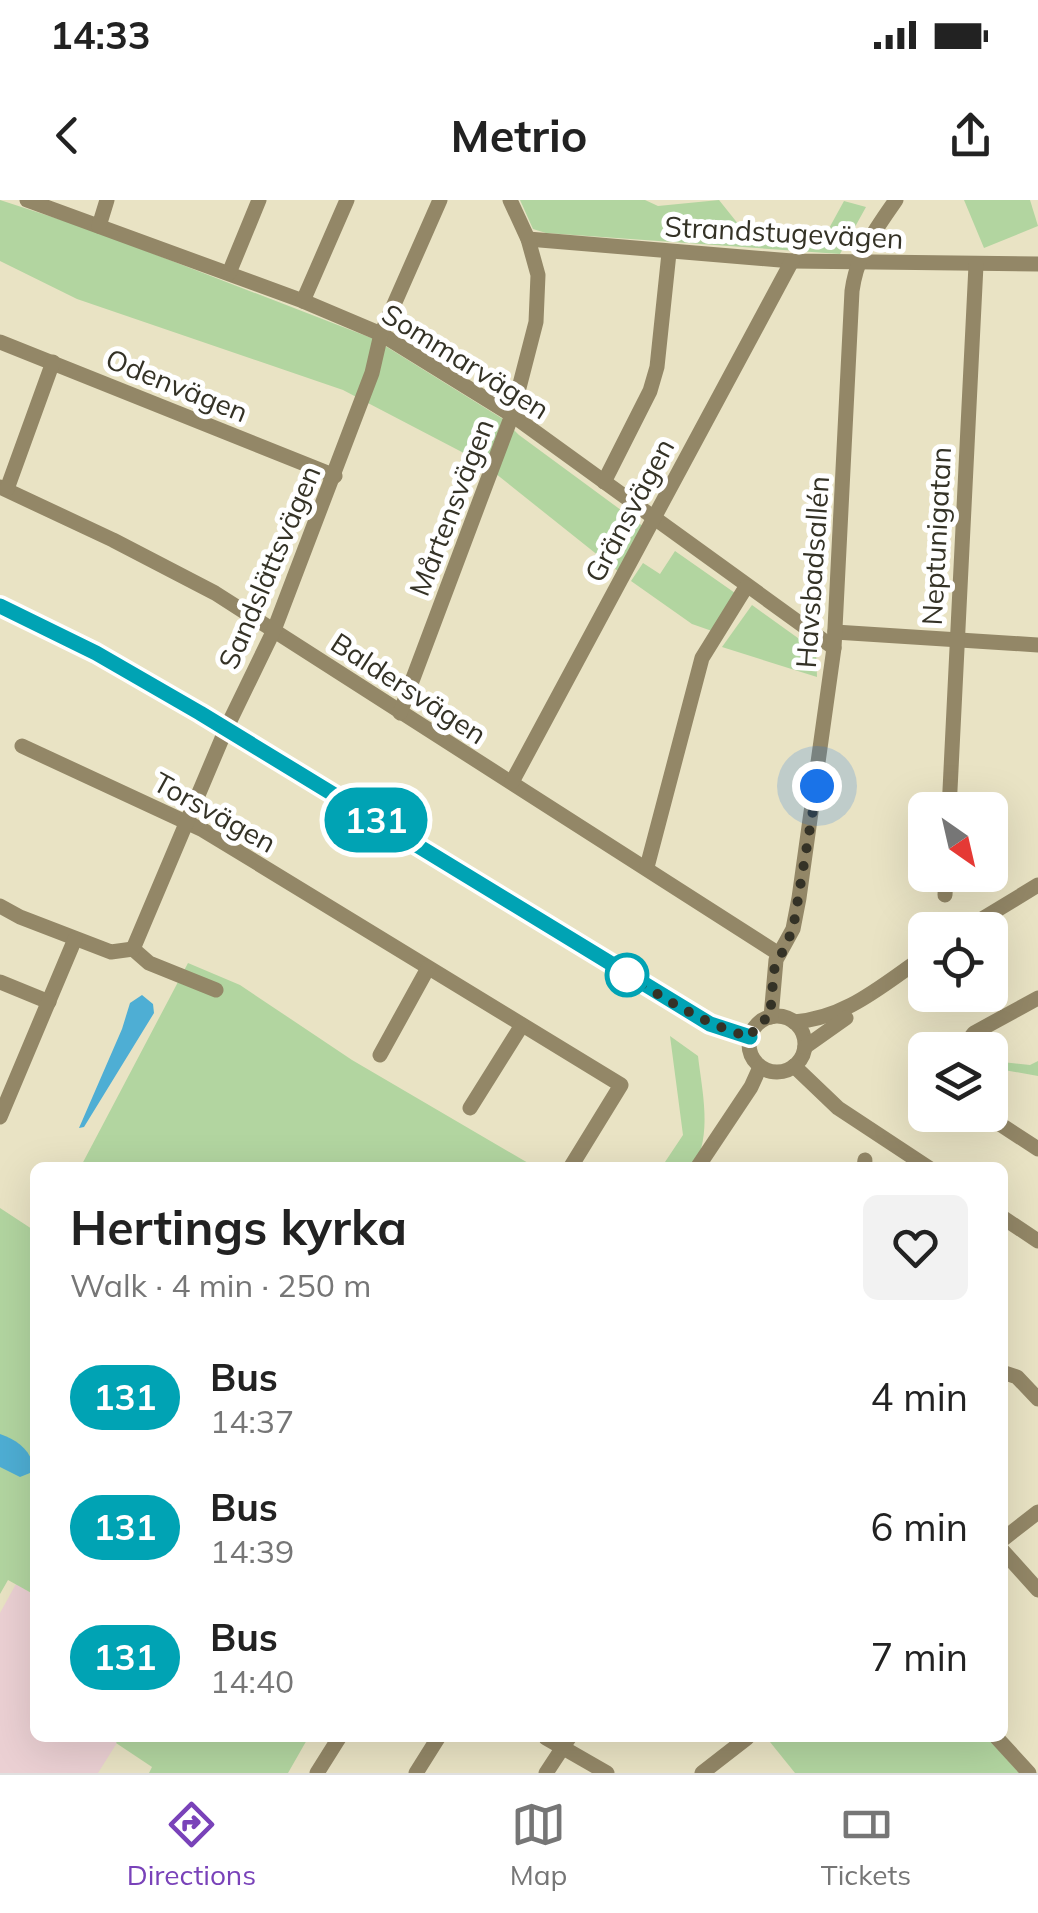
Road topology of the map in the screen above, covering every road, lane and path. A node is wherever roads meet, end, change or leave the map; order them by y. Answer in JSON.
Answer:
{"nodes":[{"id":1,"x":27,"y":200,"type":"edge"},
{"id":2,"x":108,"y":200,"type":"edge"},
{"id":3,"x":259,"y":200,"type":"edge"},
{"id":4,"x":347,"y":200,"type":"edge"},
{"id":5,"x":440,"y":200,"type":"edge"},
{"id":6,"x":510,"y":200,"type":"edge"},
{"id":7,"x":896,"y":200,"type":"edge"},
{"id":8,"x":99,"y":226,"type":"junction"},
{"id":9,"x":528,"y":239,"type":"junction"},
{"id":10,"x":669,"y":253,"type":"junction"},
{"id":11,"x":792,"y":261,"type":"junction"},
{"id":12,"x":856,"y":263,"type":"junction"},
{"id":13,"x":1038,"y":264,"type":"edge"},
{"id":14,"x":976,"y":265,"type":"junction"},
{"id":15,"x":230,"y":273,"type":"junction"},
{"id":16,"x":302,"y":301,"type":"junction"},
{"id":17,"x":381,"y":334,"type":"junction"},
{"id":18,"x":0,"y":342,"type":"edge"},
{"id":19,"x":53,"y":362,"type":"junction"},
{"id":20,"x":512,"y":415,"type":"junction"},
{"id":21,"x":334,"y":476,"type":"junction"},
{"id":22,"x":604,"y":482,"type":"junction"},
{"id":23,"x":4,"y":488,"type":"edge"},
{"id":24,"x":653,"y":518,"type":"junction"},
{"id":25,"x":746,"y":587,"type":"junction"},
{"id":26,"x":0,"y":606,"type":"edge"},
{"id":27,"x":274,"y":630,"type":"junction"},
{"id":28,"x":835,"y":640,"type":"junction"},
{"id":29,"x":956,"y":642,"type":"junction"},
{"id":30,"x":1038,"y":644,"type":"edge"},
{"id":31,"x":400,"y":713,"type":"junction"},
{"id":32,"x":226,"y":729,"type":"junction"},
{"id":33,"x":22,"y":746,"type":"dead end"},
{"id":34,"x":512,"y":782,"type":"junction"},
{"id":35,"x":949,"y":792,"type":"edge"},
{"id":36,"x":189,"y":822,"type":"junction"},
{"id":37,"x":647,"y":867,"type":"junction"},
{"id":38,"x":1038,"y":885,"type":"edge"},
{"id":39,"x":945,"y":892,"type":"edge"},
{"id":40,"x":1038,"y":894,"type":"edge"},
{"id":41,"x":945,"y":895,"type":"dead end"},
{"id":42,"x":0,"y":906,"type":"edge"},
{"id":43,"x":994,"y":912,"type":"edge"},
{"id":44,"x":1007,"y":912,"type":"edge"},
{"id":45,"x":76,"y":938,"type":"junction"},
{"id":46,"x":133,"y":949,"type":"junction"},
{"id":47,"x":778,"y":954,"type":"junction"},
{"id":48,"x":428,"y":968,"type":"junction"},
{"id":49,"x":908,"y":971,"type":"edge"},
{"id":50,"x":908,"y":972,"type":"edge"},
{"id":51,"x":0,"y":982,"type":"edge"},
{"id":52,"x":216,"y":990,"type":"dead end"},
{"id":53,"x":1038,"y":998,"type":"edge"},
{"id":54,"x":49,"y":1002,"type":"junction"},
{"id":55,"x":770,"y":1017,"type":"junction"},
{"id":56,"x":794,"y":1022,"type":"junction"},
{"id":57,"x":522,"y":1025,"type":"junction"},
{"id":58,"x":974,"y":1032,"type":"edge"},
{"id":59,"x":750,"y":1037,"type":"junction"},
{"id":60,"x":805,"y":1047,"type":"junction"},
{"id":61,"x":380,"y":1056,"type":"dead end"},
{"id":62,"x":794,"y":1066,"type":"junction"},
{"id":63,"x":760,"y":1067,"type":"junction"},
{"id":64,"x":470,"y":1108,"type":"dead end"},
{"id":65,"x":0,"y":1118,"type":"edge"},
{"id":66,"x":1008,"y":1129,"type":"edge"},
{"id":67,"x":1038,"y":1149,"type":"edge"},
{"id":68,"x":574,"y":1162,"type":"edge"},
{"id":69,"x":701,"y":1162,"type":"edge"},
{"id":70,"x":920,"y":1162,"type":"edge"},
{"id":71,"x":1008,"y":1221,"type":"edge"},
{"id":72,"x":1038,"y":1240,"type":"edge"},
{"id":73,"x":1008,"y":1374,"type":"edge"},
{"id":74,"x":1038,"y":1399,"type":"edge"},
{"id":75,"x":1038,"y":1512,"type":"edge"},
{"id":76,"x":1008,"y":1535,"type":"edge"},
{"id":77,"x":1008,"y":1557,"type":"edge"},
{"id":78,"x":1038,"y":1590,"type":"edge"},
{"id":79,"x":336,"y":1742,"type":"edge"},
{"id":80,"x":435,"y":1742,"type":"edge"},
{"id":81,"x":566,"y":1742,"type":"edge"},
{"id":82,"x":742,"y":1742,"type":"edge"},
{"id":83,"x":1001,"y":1742,"type":"edge"},
{"id":84,"x":317,"y":1773,"type":"edge"},
{"id":85,"x":416,"y":1773,"type":"edge"},
{"id":86,"x":546,"y":1773,"type":"edge"},
{"id":87,"x":607,"y":1773,"type":"edge"},
{"id":88,"x":702,"y":1773,"type":"edge"},
{"id":89,"x":1030,"y":1773,"type":"edge"}],
"edges":[{"from":1,"to":8,"type":"street","name":"Sommarvägen"},
{"from":2,"to":8,"type":"street"},
{"from":3,"to":15,"type":"street"},
{"from":4,"to":16,"type":"street"},
{"from":5,"to":17,"type":"street","name":"Sandslättsvägen"},
{"from":6,"to":9,"type":"street","name":"Mårtensvägen"},
{"from":7,"to":12,"type":"street","name":"Havsbadsallén"},
{"from":8,"to":15,"type":"street","name":"Sommarvägen"},
{"from":9,"to":10,"type":"street","name":"Strandstugevägen"},
{"from":9,"to":20,"type":"street","name":"Mårtensvägen"},
{"from":10,"to":11,"type":"street","name":"Strandstugevägen"},
{"from":10,"to":22,"type":"street"},
{"from":11,"to":12,"type":"street","name":"Strandstugevägen"},
{"from":11,"to":24,"type":"street","name":"Gränsvägen"},
{"from":12,"to":14,"type":"street","name":"Strandstugevägen"},
{"from":12,"to":28,"type":"street","name":"Havsbadsallén"},
{"from":13,"to":14,"type":"street","name":"Strandstugevägen"},
{"from":14,"to":29,"type":"street","name":"Neptunigatan"},
{"from":15,"to":16,"type":"street","name":"Sommarvägen"},
{"from":16,"to":17,"type":"street","name":"Sommarvägen"},
{"from":17,"to":20,"type":"street","name":"Sommarvägen"},
{"from":17,"to":21,"type":"street","name":"Sandslättsvägen"},
{"from":18,"to":19,"type":"street","name":"Odenvägen"},
{"from":19,"to":21,"type":"street","name":"Odenvägen"},
{"from":19,"to":23,"type":"street"},
{"from":20,"to":22,"type":"street","name":"Sommarvägen"},
{"from":20,"to":31,"type":"street","name":"Mårtensvägen"},
{"from":21,"to":27,"type":"street","name":"Sandslättsvägen"},
{"from":22,"to":24,"type":"street","name":"Sommarvägen"},
{"from":23,"to":27,"type":"street","name":"Baldersvägen"},
{"from":24,"to":25,"type":"street","name":"Sommarvägen"},
{"from":24,"to":34,"type":"street","name":"Gränsvägen"},
{"from":25,"to":28,"type":"street","name":"Sommarvägen"},
{"from":25,"to":37,"type":"street"},
{"from":26,"to":32,"type":"street"},
{"from":27,"to":31,"type":"street","name":"Baldersvägen"},
{"from":27,"to":32,"type":"street","name":"Sandslättsvägen"},
{"from":28,"to":29,"type":"street"},
{"from":28,"to":47,"type":"street","name":"Havsbadsallén"},
{"from":29,"to":30,"type":"street"},
{"from":29,"to":35,"type":"street","name":"Neptunigatan"},
{"from":31,"to":34,"type":"street","name":"Baldersvägen"},
{"from":32,"to":36,"type":"street","name":"Sandslättsvägen"},
{"from":32,"to":59,"type":"street"},
{"from":33,"to":36,"type":"street","name":"Torsvägen"},
{"from":34,"to":37,"type":"street","name":"Baldersvägen"},
{"from":36,"to":46,"type":"street","name":"Sandslättsvägen"},
{"from":36,"to":48,"type":"street","name":"Torsvägen"},
{"from":37,"to":47,"type":"street","name":"Baldersvägen"},
{"from":38,"to":43,"type":"street"},
{"from":39,"to":41,"type":"street"},
{"from":40,"to":44,"type":"street"},
{"from":42,"to":45,"type":"street"},
{"from":45,"to":46,"type":"street"},
{"from":45,"to":54,"type":"street"},
{"from":46,"to":52,"type":"street"},
{"from":47,"to":55,"type":"street","name":"Havsbadsallén"},
{"from":48,"to":57,"type":"street","name":"Torsvägen"},
{"from":48,"to":61,"type":"street"},
{"from":49,"to":56,"type":"street"},
{"from":50,"to":60,"type":"street"},
{"from":51,"to":54,"type":"street"},
{"from":53,"to":58,"type":"street"},
{"from":54,"to":65,"type":"street"},
{"from":55,"to":56,"type":"street"},
{"from":55,"to":59,"type":"street"},
{"from":56,"to":60,"type":"street"},
{"from":57,"to":64,"type":"street"},
{"from":57,"to":68,"type":"street","name":"Torsvägen"},
{"from":59,"to":63,"type":"street"},
{"from":60,"to":62,"type":"street"},
{"from":62,"to":63,"type":"street"},
{"from":62,"to":70,"type":"street"},
{"from":63,"to":69,"type":"street"},
{"from":66,"to":67,"type":"street"},
{"from":71,"to":72,"type":"street"},
{"from":73,"to":74,"type":"street"},
{"from":75,"to":76,"type":"street"},
{"from":77,"to":78,"type":"street"},
{"from":79,"to":84,"type":"street"},
{"from":80,"to":85,"type":"street"},
{"from":81,"to":86,"type":"street"},
{"from":81,"to":87,"type":"street"},
{"from":82,"to":88,"type":"street"},
{"from":83,"to":89,"type":"street"}]}
